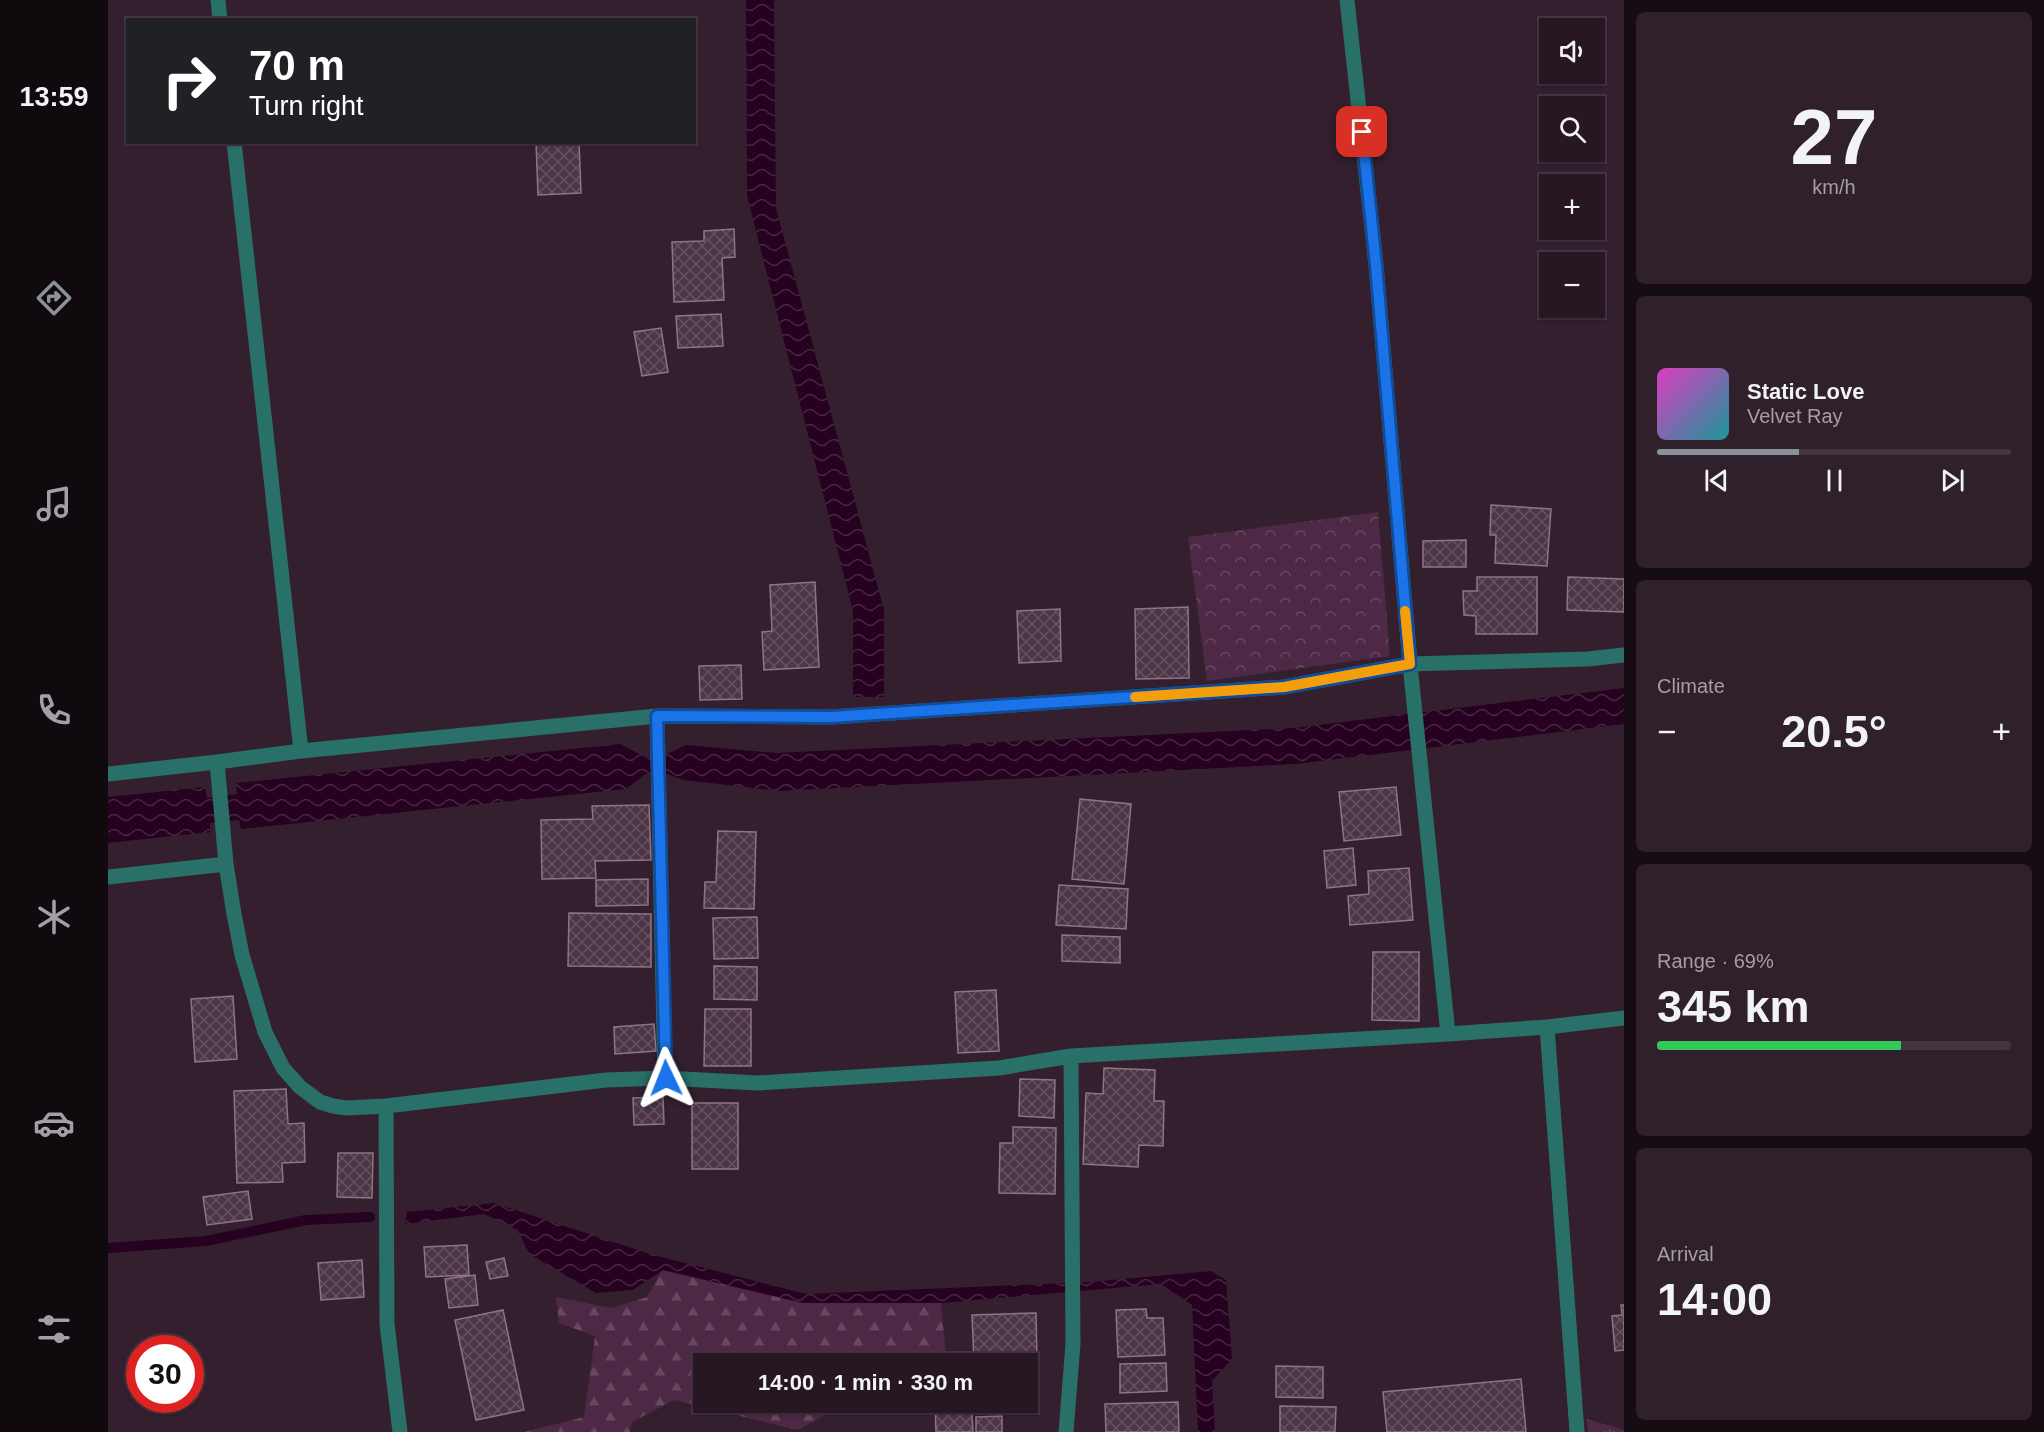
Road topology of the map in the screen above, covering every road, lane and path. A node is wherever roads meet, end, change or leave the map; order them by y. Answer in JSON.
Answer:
{"nodes":[{"id":1,"x":218,"y":0,"type":"edge"},
{"id":2,"x":1347,"y":0,"type":"edge"},
{"id":3,"x":220,"y":18,"type":"edge"},
{"id":4,"x":234,"y":144,"type":"edge"},
{"id":5,"x":1624,"y":655,"type":"edge"},
{"id":6,"x":1410,"y":664,"type":"junction"},
{"id":7,"x":657,"y":716,"type":"junction"},
{"id":8,"x":301,"y":751,"type":"junction"},
{"id":9,"x":217,"y":762,"type":"junction"},
{"id":10,"x":108,"y":774,"type":"edge"},
{"id":11,"x":226,"y":864,"type":"junction"},
{"id":12,"x":108,"y":877,"type":"edge"},
{"id":13,"x":1624,"y":1018,"type":"edge"},
{"id":14,"x":1547,"y":1027,"type":"junction"},
{"id":15,"x":1448,"y":1034,"type":"junction"},
{"id":16,"x":1071,"y":1056,"type":"junction"},
{"id":17,"x":666,"y":1078,"type":"junction"},
{"id":18,"x":386,"y":1106,"type":"junction"},
{"id":19,"x":400,"y":1432,"type":"edge"},
{"id":20,"x":1066,"y":1432,"type":"edge"},
{"id":21,"x":1577,"y":1432,"type":"edge"}],
"edges":[{"from":1,"to":3,"type":"street"},
{"from":2,"to":6,"type":"street"},
{"from":4,"to":8,"type":"street"},
{"from":5,"to":6,"type":"street"},
{"from":6,"to":7,"type":"street"},
{"from":6,"to":15,"type":"street"},
{"from":7,"to":8,"type":"street"},
{"from":7,"to":17,"type":"street"},
{"from":8,"to":9,"type":"street"},
{"from":9,"to":10,"type":"street"},
{"from":9,"to":11,"type":"street"},
{"from":11,"to":12,"type":"street"},
{"from":11,"to":18,"type":"street"},
{"from":13,"to":14,"type":"street"},
{"from":14,"to":15,"type":"street"},
{"from":14,"to":21,"type":"street"},
{"from":15,"to":16,"type":"street"},
{"from":16,"to":17,"type":"street"},
{"from":16,"to":20,"type":"street"},
{"from":17,"to":18,"type":"street"},
{"from":18,"to":19,"type":"street"}]}
